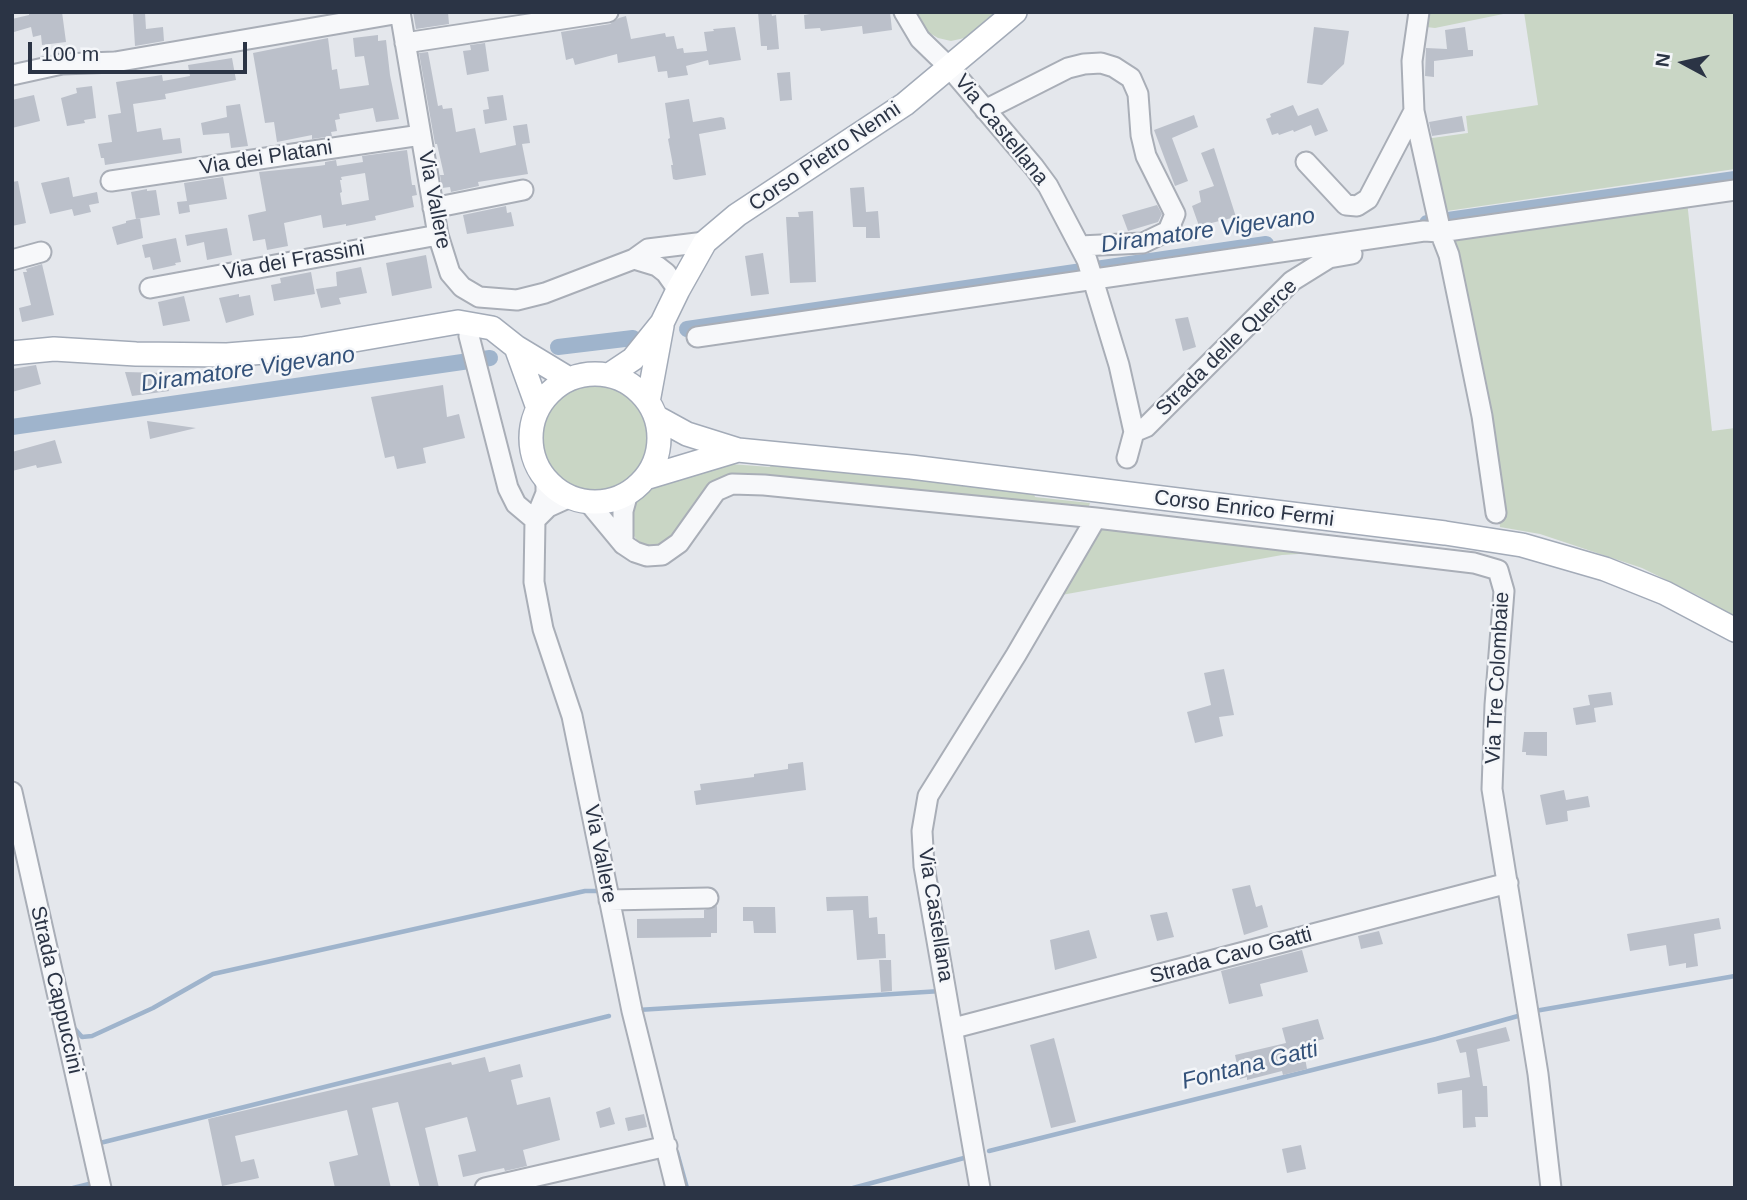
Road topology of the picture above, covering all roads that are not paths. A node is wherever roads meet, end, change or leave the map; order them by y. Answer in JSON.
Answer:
{"nodes":[{"id":1,"x":400,"y":12,"type":"edge"},
{"id":2,"x":608,"y":12,"type":"edge"},
{"id":3,"x":904,"y":12,"type":"edge"},
{"id":4,"x":1015,"y":12,"type":"edge"},
{"id":5,"x":1419,"y":12,"type":"edge"},
{"id":6,"x":586,"y":14,"type":"edge"},
{"id":7,"x":516,"y":19,"type":"edge"},
{"id":8,"x":405,"y":43,"type":"junction"},
{"id":9,"x":950,"y":68,"type":"junction"},
{"id":10,"x":12,"y":75,"type":"edge"},
{"id":11,"x":985,"y":110,"type":"junction"},
{"id":12,"x":1414,"y":111,"type":"junction"},
{"id":13,"x":421,"y":135,"type":"junction"},
{"id":14,"x":1306,"y":162,"type":"dead end"},
{"id":15,"x":111,"y":181,"type":"dead end"},
{"id":16,"x":523,"y":190,"type":"dead end"},
{"id":17,"x":1735,"y":190,"type":"edge"},
{"id":18,"x":433,"y":208,"type":"junction"},
{"id":19,"x":1440,"y":227,"type":"junction"},
{"id":20,"x":438,"y":235,"type":"junction"},
{"id":21,"x":705,"y":242,"type":"junction"},
{"id":22,"x":41,"y":253,"type":"dead end"},
{"id":23,"x":1083,"y":253,"type":"junction"},
{"id":24,"x":634,"y":259,"type":"junction"},
{"id":25,"x":12,"y":260,"type":"edge"},
{"id":26,"x":1093,"y":281,"type":"junction"},
{"id":27,"x":150,"y":288,"type":"dead end"},
{"id":28,"x":678,"y":290,"type":"junction"},
{"id":29,"x":662,"y":323,"type":"junction"},
{"id":30,"x":697,"y":337,"type":"dead end"},
{"id":31,"x":12,"y":338,"type":"edge"},
{"id":32,"x":471,"y":342,"type":"dead end"},
{"id":33,"x":516,"y":347,"type":"junction"},
{"id":34,"x":54,"y":349,"type":"junction"},
{"id":35,"x":12,"y":353,"type":"edge"},
{"id":36,"x":609,"y":375,"type":"junction"},
{"id":37,"x":569,"y":379,"type":"junction"},
{"id":38,"x":538,"y":408,"type":"junction"},
{"id":39,"x":652,"y":410,"type":"junction"},
{"id":40,"x":1134,"y":432,"type":"junction"},
{"id":41,"x":738,"y":450,"type":"junction"},
{"id":42,"x":1127,"y":458,"type":"dead end"},
{"id":43,"x":546,"y":480,"type":"junction"},
{"id":44,"x":637,"y":486,"type":"junction"},
{"id":45,"x":580,"y":500,"type":"junction"},
{"id":46,"x":1496,"y":513,"type":"dead end"},
{"id":47,"x":1096,"y":518,"type":"junction"},
{"id":48,"x":535,"y":520,"type":"junction"},
{"id":49,"x":623,"y":544,"type":"junction"},
{"id":50,"x":1735,"y":630,"type":"edge"},
{"id":51,"x":12,"y":792,"type":"edge"},
{"id":52,"x":1508,"y":883,"type":"junction"},
{"id":53,"x":708,"y":898,"type":"dead end"},
{"id":54,"x":610,"y":900,"type":"junction"},
{"id":55,"x":954,"y":1028,"type":"junction"},
{"id":56,"x":667,"y":1146,"type":"junction"},
{"id":57,"x":101,"y":1188,"type":"edge"},
{"id":58,"x":485,"y":1188,"type":"edge"},
{"id":59,"x":676,"y":1188,"type":"edge"},
{"id":60,"x":980,"y":1188,"type":"edge"},
{"id":61,"x":1551,"y":1188,"type":"edge"}],
"edges":[{"from":1,"to":8,"type":"street","name":"Via Vallere"},
{"from":1,"to":10,"type":"street"},
{"from":2,"to":6,"type":"street"},
{"from":3,"to":9,"type":"street","name":"Via Castellana"},
{"from":4,"to":9,"type":"main road","name":"Corso Pietro Nenni"},
{"from":5,"to":12,"type":"street"},
{"from":6,"to":7,"type":"street"},
{"from":7,"to":8,"type":"street"},
{"from":8,"to":13,"type":"street","name":"Via Vallere"},
{"from":9,"to":11,"type":"street","name":"Via Castellana"},
{"from":9,"to":21,"type":"main road","name":"Corso Pietro Nenni"},
{"from":11,"to":23,"type":"street","name":"Via Castellana"},
{"from":11,"to":23,"type":"street"},
{"from":12,"to":14,"type":"street"},
{"from":12,"to":19,"type":"street"},
{"from":13,"to":15,"type":"street","name":"Via dei Platani"},
{"from":13,"to":18,"type":"street","name":"Via Vallere"},
{"from":16,"to":18,"type":"street"},
{"from":17,"to":19,"type":"street"},
{"from":18,"to":20,"type":"street","name":"Via Vallere"},
{"from":19,"to":26,"type":"street"},
{"from":19,"to":40,"type":"street","name":"Strada delle Querce"},
{"from":19,"to":46,"type":"street"},
{"from":20,"to":24,"type":"street","name":"Via Vallere"},
{"from":20,"to":27,"type":"street","name":"Via dei Frassini"},
{"from":21,"to":24,"type":"street","name":"Via Vallere"},
{"from":21,"to":28,"type":"main road","name":"Corso Pietro Nenni"},
{"from":22,"to":25,"type":"street"},
{"from":23,"to":26,"type":"street","name":"Via Castellana"},
{"from":24,"to":28,"type":"street"},
{"from":26,"to":30,"type":"street"},
{"from":26,"to":40,"type":"street","name":"Via Castellana"},
{"from":28,"to":29,"type":"main road","name":"Corso Pietro Nenni"},
{"from":29,"to":36,"type":"main road","name":"Corso Pietro Nenni"},
{"from":29,"to":39,"type":"main road","name":"Corso Pietro Nenni"},
{"from":31,"to":34,"type":"main road"},
{"from":32,"to":48,"type":"street"},
{"from":33,"to":34,"type":"main road"},
{"from":33,"to":37,"type":"main road"},
{"from":33,"to":38,"type":"main road"},
{"from":34,"to":35,"type":"main road"},
{"from":36,"to":37,"type":"main road"},
{"from":36,"to":39,"type":"main road"},
{"from":37,"to":38,"type":"main road"},
{"from":38,"to":43,"type":"main road"},
{"from":39,"to":41,"type":"main road","name":"Corso Enrico Fermi"},
{"from":39,"to":44,"type":"main road"},
{"from":40,"to":42,"type":"street","name":"Via Castellana"},
{"from":41,"to":44,"type":"main road","name":"Corso Enrico Fermi"},
{"from":41,"to":50,"type":"main road","name":"Corso Enrico Fermi"},
{"from":43,"to":45,"type":"main road"},
{"from":43,"to":48,"type":"street","name":"Via Vallere"},
{"from":44,"to":45,"type":"main road"},
{"from":44,"to":49,"type":"street"},
{"from":45,"to":48,"type":"street"},
{"from":45,"to":49,"type":"street"},
{"from":47,"to":49,"type":"street"},
{"from":47,"to":52,"type":"street","name":"Via Tre Colombaie"},
{"from":47,"to":55,"type":"street","name":"Via Castellana"},
{"from":48,"to":54,"type":"street","name":"Via Vallere"},
{"from":51,"to":57,"type":"street","name":"Strada Cappuccini"},
{"from":52,"to":55,"type":"street","name":"Strada Cavo Gatti"},
{"from":52,"to":61,"type":"street","name":"Via Tre Colombaie"},
{"from":53,"to":54,"type":"street"},
{"from":54,"to":56,"type":"street","name":"Via Vallere"},
{"from":55,"to":60,"type":"street","name":"Via Castellana"},
{"from":56,"to":58,"type":"street"},
{"from":56,"to":59,"type":"street","name":"Via Vallere"}]}
